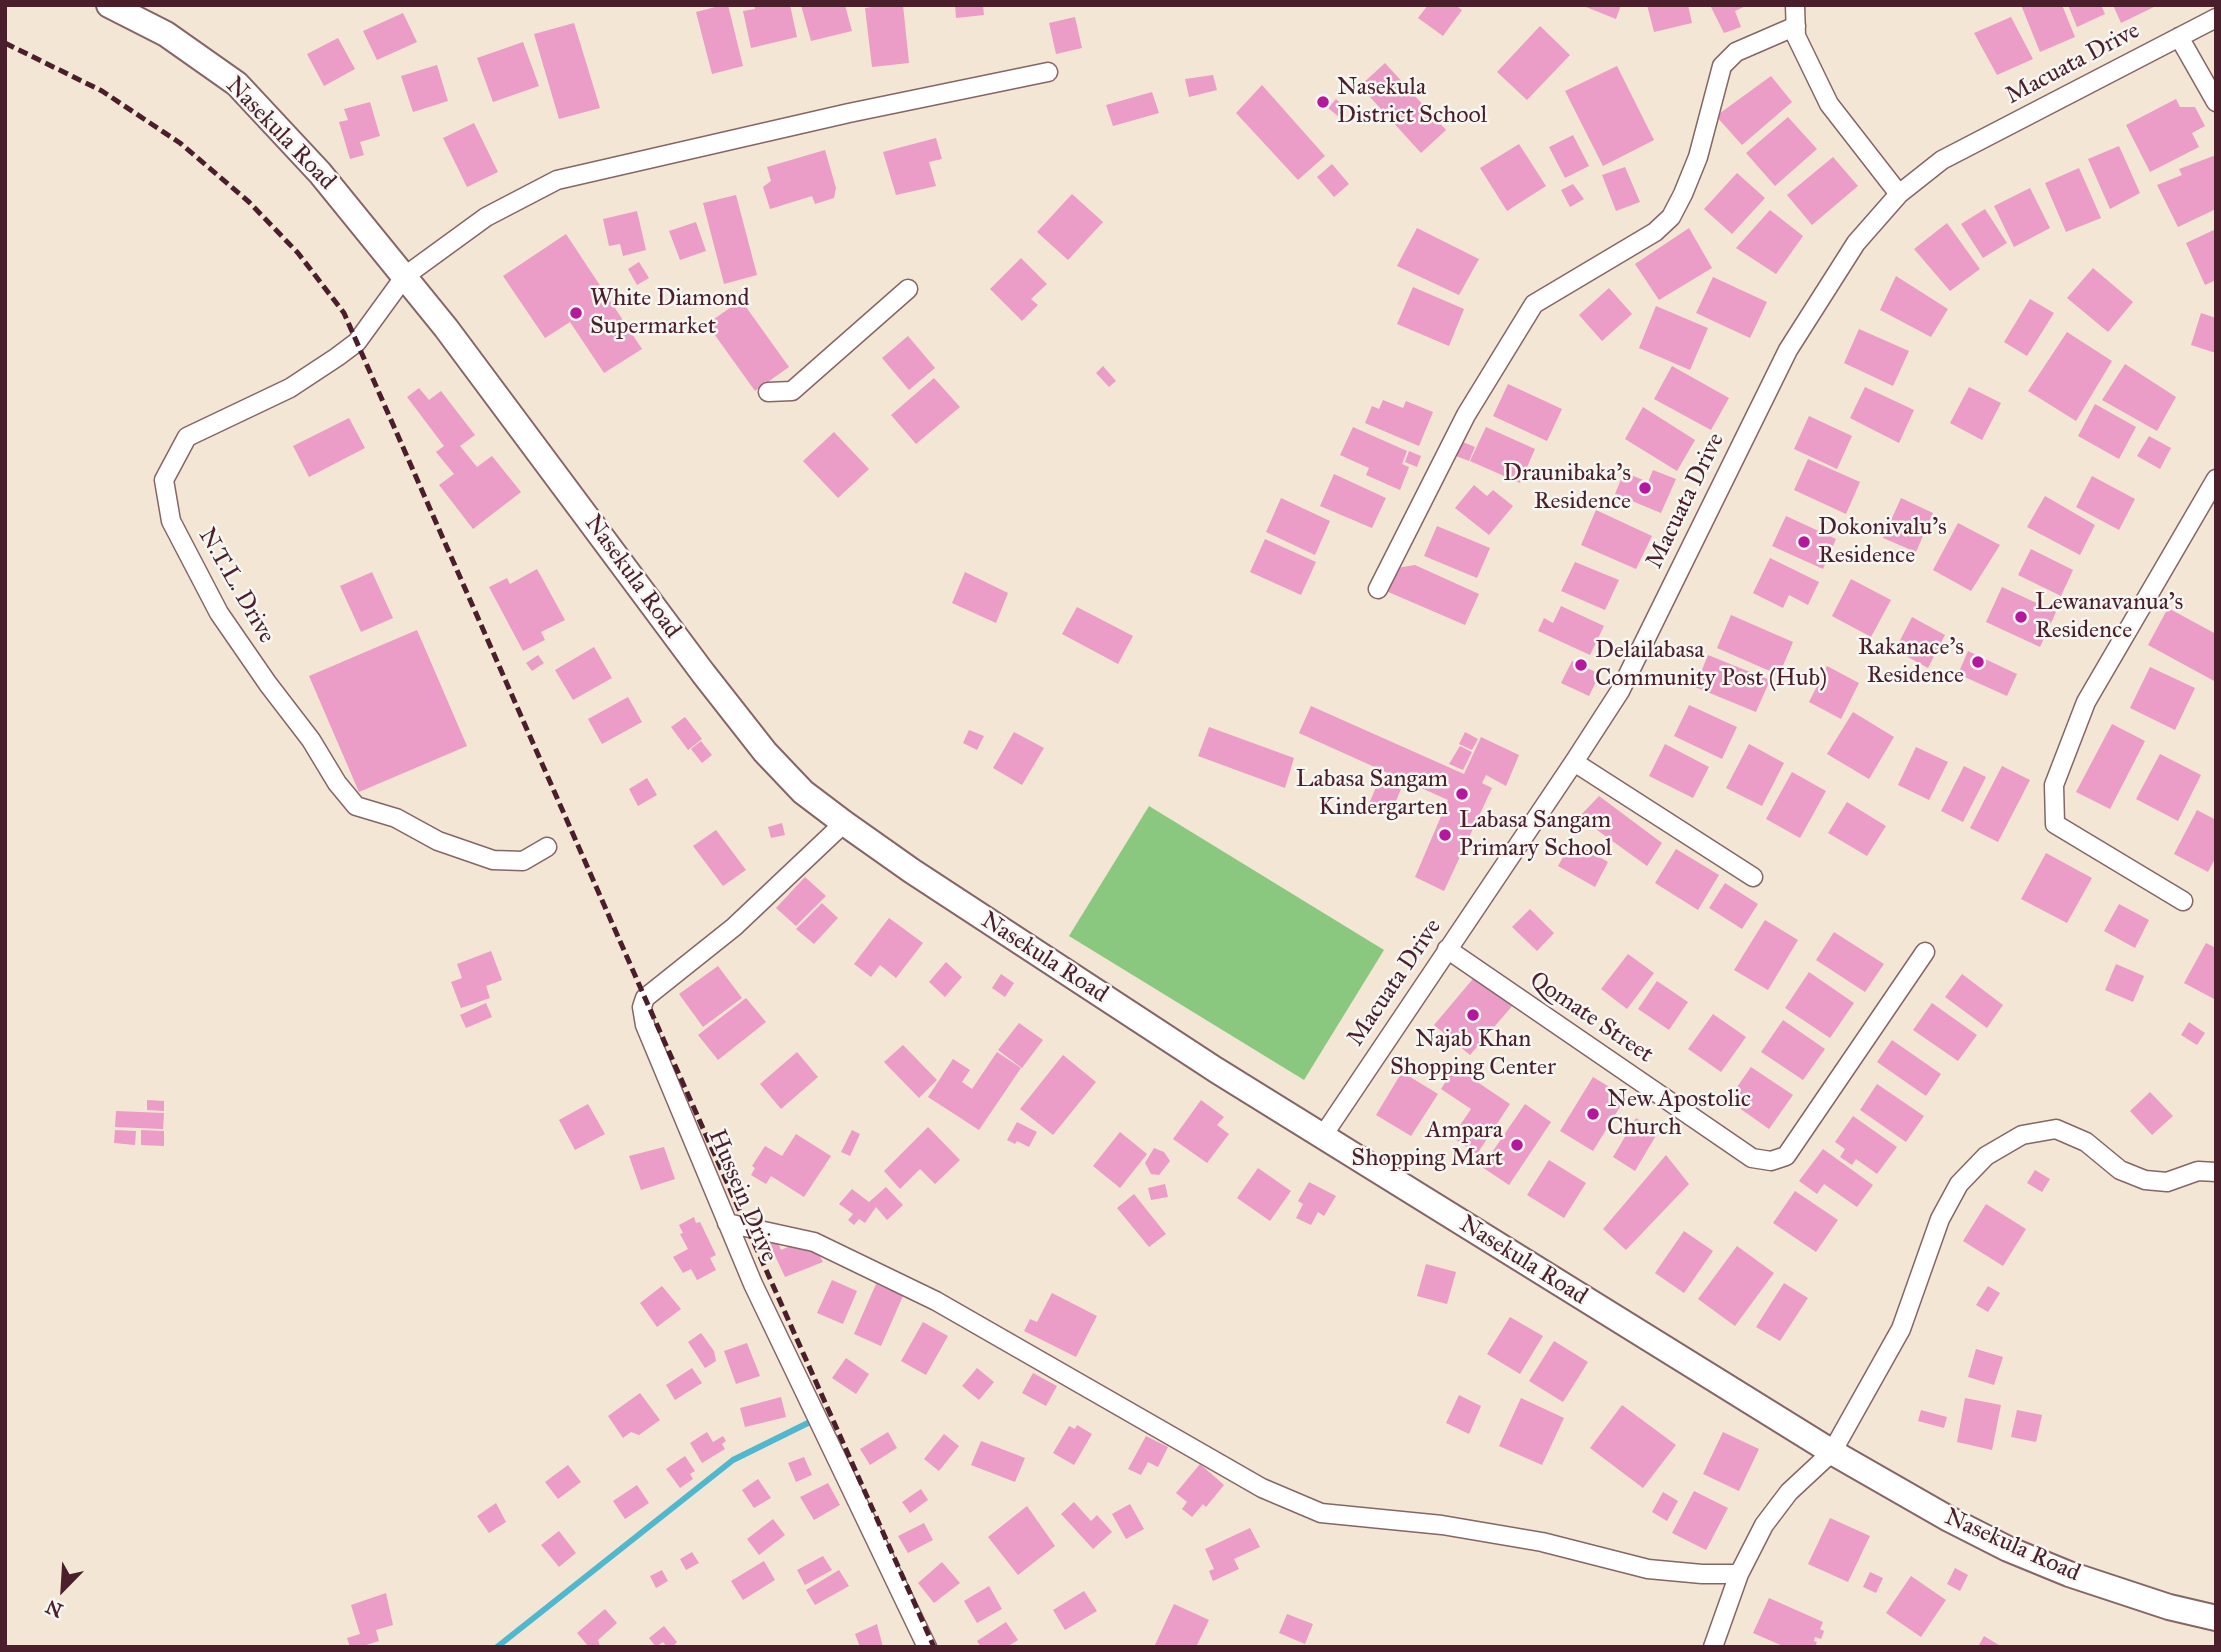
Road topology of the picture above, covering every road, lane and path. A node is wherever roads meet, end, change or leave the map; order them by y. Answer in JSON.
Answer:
{"nodes":[{"id":1,"x":109,"y":5,"type":"edge"},
{"id":2,"x":1795,"y":5,"type":"edge"},
{"id":3,"x":2216,"y":18,"type":"edge"},
{"id":4,"x":1796,"y":26,"type":"junction"},
{"id":5,"x":2179,"y":37,"type":"junction"},
{"id":6,"x":1048,"y":72,"type":"dead end"},
{"id":7,"x":2216,"y":102,"type":"edge"},
{"id":8,"x":1899,"y":194,"type":"junction"},
{"id":9,"x":405,"y":276,"type":"junction"},
{"id":10,"x":908,"y":289,"type":"dead end"},
{"id":11,"x":768,"y":392,"type":"dead end"},
{"id":12,"x":2216,"y":479,"type":"edge"},
{"id":13,"x":1378,"y":589,"type":"dead end"},
{"id":14,"x":1574,"y":762,"type":"junction"},
{"id":15,"x":844,"y":823,"type":"junction"},
{"id":16,"x":547,"y":847,"type":"dead end"},
{"id":17,"x":1753,"y":877,"type":"dead end"},
{"id":18,"x":2183,"y":901,"type":"dead end"},
{"id":19,"x":1447,"y":949,"type":"junction"},
{"id":20,"x":1925,"y":952,"type":"dead end"},
{"id":21,"x":1322,"y":1138,"type":"junction"},
{"id":22,"x":2216,"y":1172,"type":"edge"},
{"id":23,"x":727,"y":1223,"type":"junction"},
{"id":24,"x":1832,"y":1452,"type":"junction"},
{"id":25,"x":1739,"y":1574,"type":"junction"},
{"id":26,"x":2216,"y":1618,"type":"edge"},
{"id":27,"x":927,"y":1647,"type":"edge"},
{"id":28,"x":1713,"y":1647,"type":"edge"}],
"edges":[{"from":1,"to":9,"type":"main road","name":"Nasekula Road"},
{"from":2,"to":4,"type":"street"},
{"from":3,"to":5,"type":"street","name":"Macuata Drive"},
{"from":4,"to":8,"type":"street"},
{"from":4,"to":13,"type":"street"},
{"from":5,"to":7,"type":"street"},
{"from":5,"to":8,"type":"street","name":"Macuata Drive"},
{"from":6,"to":9,"type":"street","name":"N.T.L. Drive"},
{"from":8,"to":14,"type":"street","name":"Macuata Drive"},
{"from":9,"to":15,"type":"main road","name":"Nasekula Road"},
{"from":9,"to":16,"type":"street","name":"N.T.L. Drive"},
{"from":10,"to":11,"type":"street"},
{"from":12,"to":18,"type":"street"},
{"from":14,"to":17,"type":"street"},
{"from":14,"to":19,"type":"street","name":"Macuata Drive"},
{"from":15,"to":21,"type":"main road","name":"Nasekula Road"},
{"from":15,"to":23,"type":"street","name":"Hussein Drive"},
{"from":19,"to":20,"type":"street","name":"Qomate Street"},
{"from":19,"to":21,"type":"street","name":"Macuata Drive"},
{"from":21,"to":24,"type":"main road","name":"Nasekula Road"},
{"from":22,"to":24,"type":"street"},
{"from":23,"to":25,"type":"street"},
{"from":23,"to":27,"type":"street","name":"Hussein Drive"},
{"from":24,"to":25,"type":"street"},
{"from":24,"to":26,"type":"main road","name":"Nasekula Road"},
{"from":25,"to":28,"type":"street"}]}
